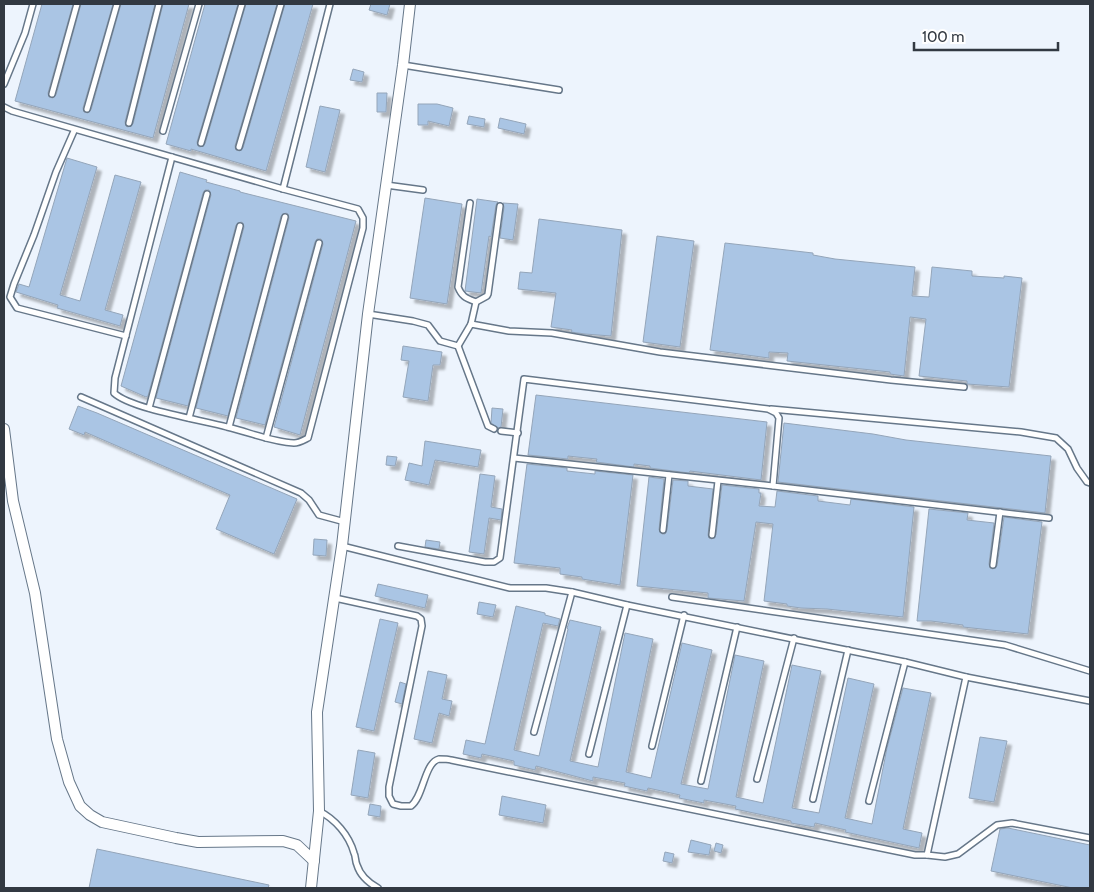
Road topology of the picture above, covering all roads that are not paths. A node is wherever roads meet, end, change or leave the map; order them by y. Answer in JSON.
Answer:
{"nodes":[{"id":1,"x":33,"y":4,"type":"edge"},
{"id":2,"x":77,"y":4,"type":"edge"},
{"id":3,"x":116,"y":4,"type":"edge"},
{"id":4,"x":160,"y":4,"type":"edge"},
{"id":5,"x":199,"y":4,"type":"edge"},
{"id":6,"x":242,"y":4,"type":"edge"},
{"id":7,"x":281,"y":4,"type":"edge"},
{"id":8,"x":330,"y":4,"type":"edge"},
{"id":9,"x":410,"y":4,"type":"edge"},
{"id":10,"x":403,"y":65,"type":"junction"},
{"id":11,"x":4,"y":84,"type":"edge"},
{"id":12,"x":559,"y":90,"type":"dead end"},
{"id":13,"x":52,"y":94,"type":"dead end"},
{"id":14,"x":4,"y":107,"type":"edge"},
{"id":15,"x":87,"y":109,"type":"dead end"},
{"id":16,"x":129,"y":123,"type":"dead end"},
{"id":17,"x":74,"y":130,"type":"junction"},
{"id":18,"x":163,"y":131,"type":"dead end"},
{"id":19,"x":201,"y":143,"type":"dead end"},
{"id":20,"x":239,"y":147,"type":"dead end"},
{"id":21,"x":172,"y":157,"type":"junction"},
{"id":22,"x":386,"y":185,"type":"junction"},
{"id":23,"x":283,"y":189,"type":"junction"},
{"id":24,"x":424,"y":190,"type":"dead end"},
{"id":25,"x":207,"y":194,"type":"dead end"},
{"id":26,"x":470,"y":203,"type":"dead end"},
{"id":27,"x":500,"y":206,"type":"dead end"},
{"id":28,"x":285,"y":217,"type":"dead end"},
{"id":29,"x":240,"y":226,"type":"dead end"},
{"id":30,"x":320,"y":243,"type":"dead end"},
{"id":31,"x":476,"y":302,"type":"junction"},
{"id":32,"x":368,"y":314,"type":"junction"},
{"id":33,"x":470,"y":324,"type":"junction"},
{"id":34,"x":126,"y":336,"type":"junction"},
{"id":35,"x":458,"y":346,"type":"junction"},
{"id":36,"x":964,"y":387,"type":"dead end"},
{"id":37,"x":81,"y":397,"type":"dead end"},
{"id":38,"x":149,"y":408,"type":"junction"},
{"id":39,"x":768,"y":409,"type":"junction"},
{"id":40,"x":188,"y":418,"type":"junction"},
{"id":41,"x":229,"y":427,"type":"junction"},
{"id":42,"x":4,"y":429,"type":"edge"},
{"id":43,"x":494,"y":429,"type":"dead end"},
{"id":44,"x":501,"y":431,"type":"dead end"},
{"id":45,"x":518,"y":433,"type":"junction"},
{"id":46,"x":266,"y":438,"type":"junction"},
{"id":47,"x":514,"y":458,"type":"junction"},
{"id":48,"x":669,"y":475,"type":"junction"},
{"id":49,"x":718,"y":481,"type":"junction"},
{"id":50,"x":1090,"y":482,"type":"edge"},
{"id":51,"x":772,"y":486,"type":"junction"},
{"id":52,"x":1000,"y":512,"type":"junction"},
{"id":53,"x":1049,"y":518,"type":"dead end"},
{"id":54,"x":345,"y":522,"type":"junction"},
{"id":55,"x":663,"y":530,"type":"dead end"},
{"id":56,"x":712,"y":535,"type":"dead end"},
{"id":57,"x":342,"y":546,"type":"junction"},
{"id":58,"x":398,"y":546,"type":"dead end"},
{"id":59,"x":993,"y":565,"type":"dead end"},
{"id":60,"x":572,"y":592,"type":"junction"},
{"id":61,"x":672,"y":597,"type":"dead end"},
{"id":62,"x":335,"y":598,"type":"junction"},
{"id":63,"x":627,"y":605,"type":"junction"},
{"id":64,"x":684,"y":615,"type":"junction"},
{"id":65,"x":737,"y":627,"type":"junction"},
{"id":66,"x":794,"y":638,"type":"junction"},
{"id":67,"x":848,"y":650,"type":"junction"},
{"id":68,"x":905,"y":662,"type":"junction"},
{"id":69,"x":1090,"y":671,"type":"edge"},
{"id":70,"x":966,"y":677,"type":"junction"},
{"id":71,"x":1090,"y":701,"type":"edge"},
{"id":72,"x":534,"y":732,"type":"dead end"},
{"id":73,"x":652,"y":746,"type":"dead end"},
{"id":74,"x":589,"y":754,"type":"dead end"},
{"id":75,"x":757,"y":779,"type":"dead end"},
{"id":76,"x":701,"y":781,"type":"dead end"},
{"id":77,"x":813,"y":799,"type":"dead end"},
{"id":78,"x":868,"y":801,"type":"dead end"},
{"id":79,"x":319,"y":811,"type":"junction"},
{"id":80,"x":1090,"y":838,"type":"edge"},
{"id":81,"x":927,"y":854,"type":"junction"},
{"id":82,"x":314,"y":861,"type":"junction"},
{"id":83,"x":311,"y":888,"type":"edge"},
{"id":84,"x":378,"y":888,"type":"edge"}],
"edges":[{"from":1,"to":11,"type":"lane"},
{"from":2,"to":13,"type":"lane"},
{"from":3,"to":15,"type":"lane"},
{"from":4,"to":16,"type":"lane"},
{"from":5,"to":18,"type":"lane"},
{"from":6,"to":19,"type":"lane"},
{"from":7,"to":20,"type":"lane"},
{"from":8,"to":23,"type":"lane"},
{"from":9,"to":10,"type":"street"},
{"from":10,"to":12,"type":"lane"},
{"from":10,"to":22,"type":"street"},
{"from":14,"to":17,"type":"lane"},
{"from":17,"to":21,"type":"lane"},
{"from":17,"to":34,"type":"lane"},
{"from":21,"to":23,"type":"lane"},
{"from":21,"to":34,"type":"lane"},
{"from":22,"to":24,"type":"lane"},
{"from":22,"to":32,"type":"street"},
{"from":23,"to":46,"type":"lane"},
{"from":25,"to":38,"type":"lane"},
{"from":26,"to":31,"type":"lane"},
{"from":27,"to":31,"type":"lane"},
{"from":28,"to":41,"type":"lane"},
{"from":29,"to":40,"type":"lane"},
{"from":30,"to":46,"type":"lane"},
{"from":31,"to":33,"type":"lane"},
{"from":32,"to":35,"type":"lane"},
{"from":32,"to":54,"type":"street"},
{"from":33,"to":35,"type":"lane"},
{"from":33,"to":36,"type":"lane"},
{"from":34,"to":38,"type":"lane"},
{"from":35,"to":43,"type":"lane"},
{"from":37,"to":54,"type":"lane"},
{"from":38,"to":40,"type":"lane"},
{"from":39,"to":45,"type":"lane"},
{"from":39,"to":50,"type":"lane"},
{"from":39,"to":51,"type":"lane"},
{"from":40,"to":41,"type":"lane"},
{"from":41,"to":46,"type":"lane"},
{"from":42,"to":82,"type":"street"},
{"from":44,"to":45,"type":"lane"},
{"from":45,"to":47,"type":"lane"},
{"from":47,"to":48,"type":"lane"},
{"from":47,"to":58,"type":"lane"},
{"from":48,"to":49,"type":"lane"},
{"from":48,"to":55,"type":"lane"},
{"from":49,"to":51,"type":"lane"},
{"from":49,"to":56,"type":"lane"},
{"from":51,"to":52,"type":"lane"},
{"from":52,"to":53,"type":"lane"},
{"from":52,"to":59,"type":"lane"},
{"from":54,"to":57,"type":"street"},
{"from":57,"to":60,"type":"lane"},
{"from":57,"to":62,"type":"street"},
{"from":60,"to":63,"type":"lane"},
{"from":60,"to":72,"type":"lane"},
{"from":61,"to":69,"type":"lane"},
{"from":62,"to":79,"type":"street"},
{"from":62,"to":81,"type":"lane"},
{"from":63,"to":64,"type":"lane"},
{"from":63,"to":74,"type":"lane"},
{"from":64,"to":65,"type":"lane"},
{"from":64,"to":73,"type":"lane"},
{"from":65,"to":66,"type":"lane"},
{"from":65,"to":76,"type":"lane"},
{"from":66,"to":67,"type":"lane"},
{"from":66,"to":75,"type":"lane"},
{"from":67,"to":68,"type":"lane"},
{"from":67,"to":77,"type":"lane"},
{"from":68,"to":70,"type":"lane"},
{"from":68,"to":78,"type":"lane"},
{"from":70,"to":71,"type":"lane"},
{"from":70,"to":81,"type":"lane"},
{"from":79,"to":82,"type":"street"},
{"from":79,"to":84,"type":"lane"},
{"from":80,"to":81,"type":"lane"},
{"from":82,"to":83,"type":"street"}]}
